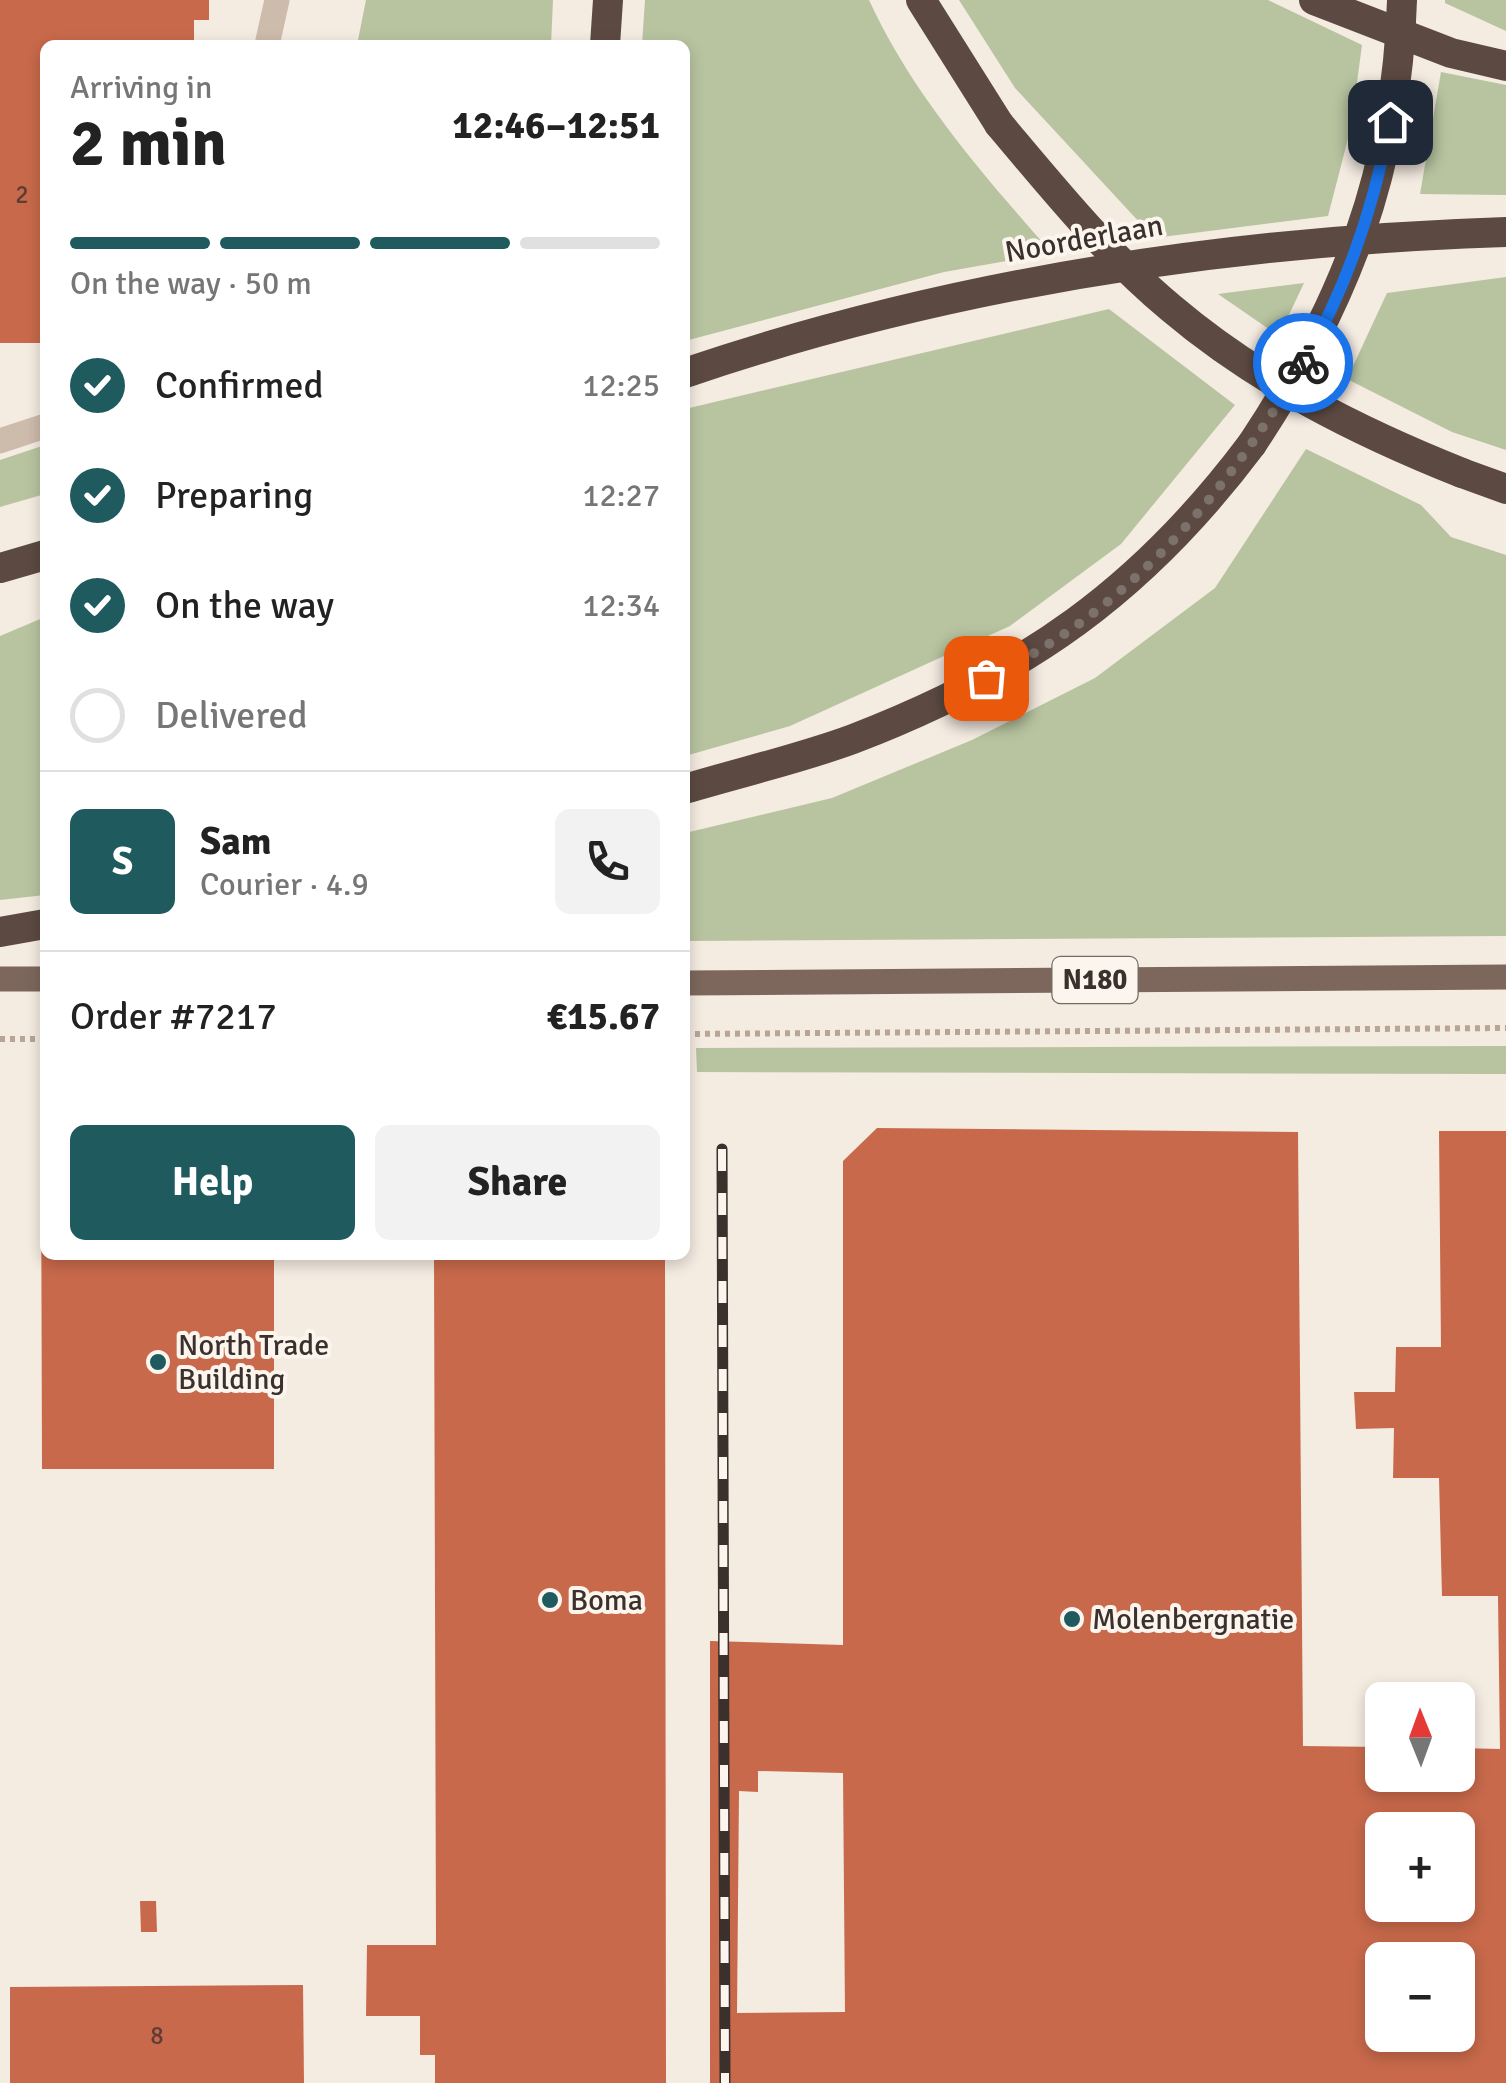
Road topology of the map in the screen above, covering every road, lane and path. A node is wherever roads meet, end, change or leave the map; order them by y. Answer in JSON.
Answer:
{"nodes":[{"id":1,"x":277,"y":0,"type":"edge"},
{"id":2,"x":608,"y":0,"type":"edge"},
{"id":3,"x":921,"y":0,"type":"edge"},
{"id":4,"x":1314,"y":0,"type":"edge"},
{"id":5,"x":1402,"y":0,"type":"edge"},
{"id":6,"x":268,"y":40,"type":"edge"},
{"id":7,"x":605,"y":40,"type":"edge"},
{"id":8,"x":1506,"y":66,"type":"edge"},
{"id":9,"x":1506,"y":232,"type":"edge"},
{"id":10,"x":690,"y":372,"type":"edge"},
{"id":11,"x":40,"y":428,"type":"edge"},
{"id":12,"x":0,"y":440,"type":"edge"},
{"id":13,"x":1506,"y":489,"type":"edge"},
{"id":14,"x":40,"y":556,"type":"edge"},
{"id":15,"x":0,"y":568,"type":"edge"},
{"id":16,"x":690,"y":788,"type":"edge"},
{"id":17,"x":40,"y":925,"type":"edge"},
{"id":18,"x":0,"y":932,"type":"edge"},
{"id":19,"x":1506,"y":977,"type":"edge"},
{"id":20,"x":0,"y":979,"type":"edge"},
{"id":21,"x":40,"y":979,"type":"edge"},
{"id":22,"x":690,"y":983,"type":"edge"},
{"id":23,"x":1506,"y":1028,"type":"edge"},
{"id":24,"x":690,"y":1034,"type":"edge"},
{"id":25,"x":0,"y":1039,"type":"edge"},
{"id":26,"x":40,"y":1039,"type":"edge"}],
"edges":[{"from":1,"to":6,"type":"lane"},
{"from":2,"to":7,"type":"highway"},
{"from":3,"to":13,"type":"highway","bridge":true},
{"from":4,"to":8,"type":"highway"},
{"from":5,"to":16,"type":"highway","bridge":true},
{"from":9,"to":10,"type":"highway","name":"Noorderlaan"},
{"from":11,"to":12,"type":"lane"},
{"from":14,"to":15,"type":"highway"},
{"from":17,"to":18,"type":"highway"},
{"from":19,"to":22,"type":"main road","number":"N180"},
{"from":20,"to":21,"type":"main road"},
{"from":23,"to":24,"type":"path"},
{"from":25,"to":26,"type":"path"}]}
